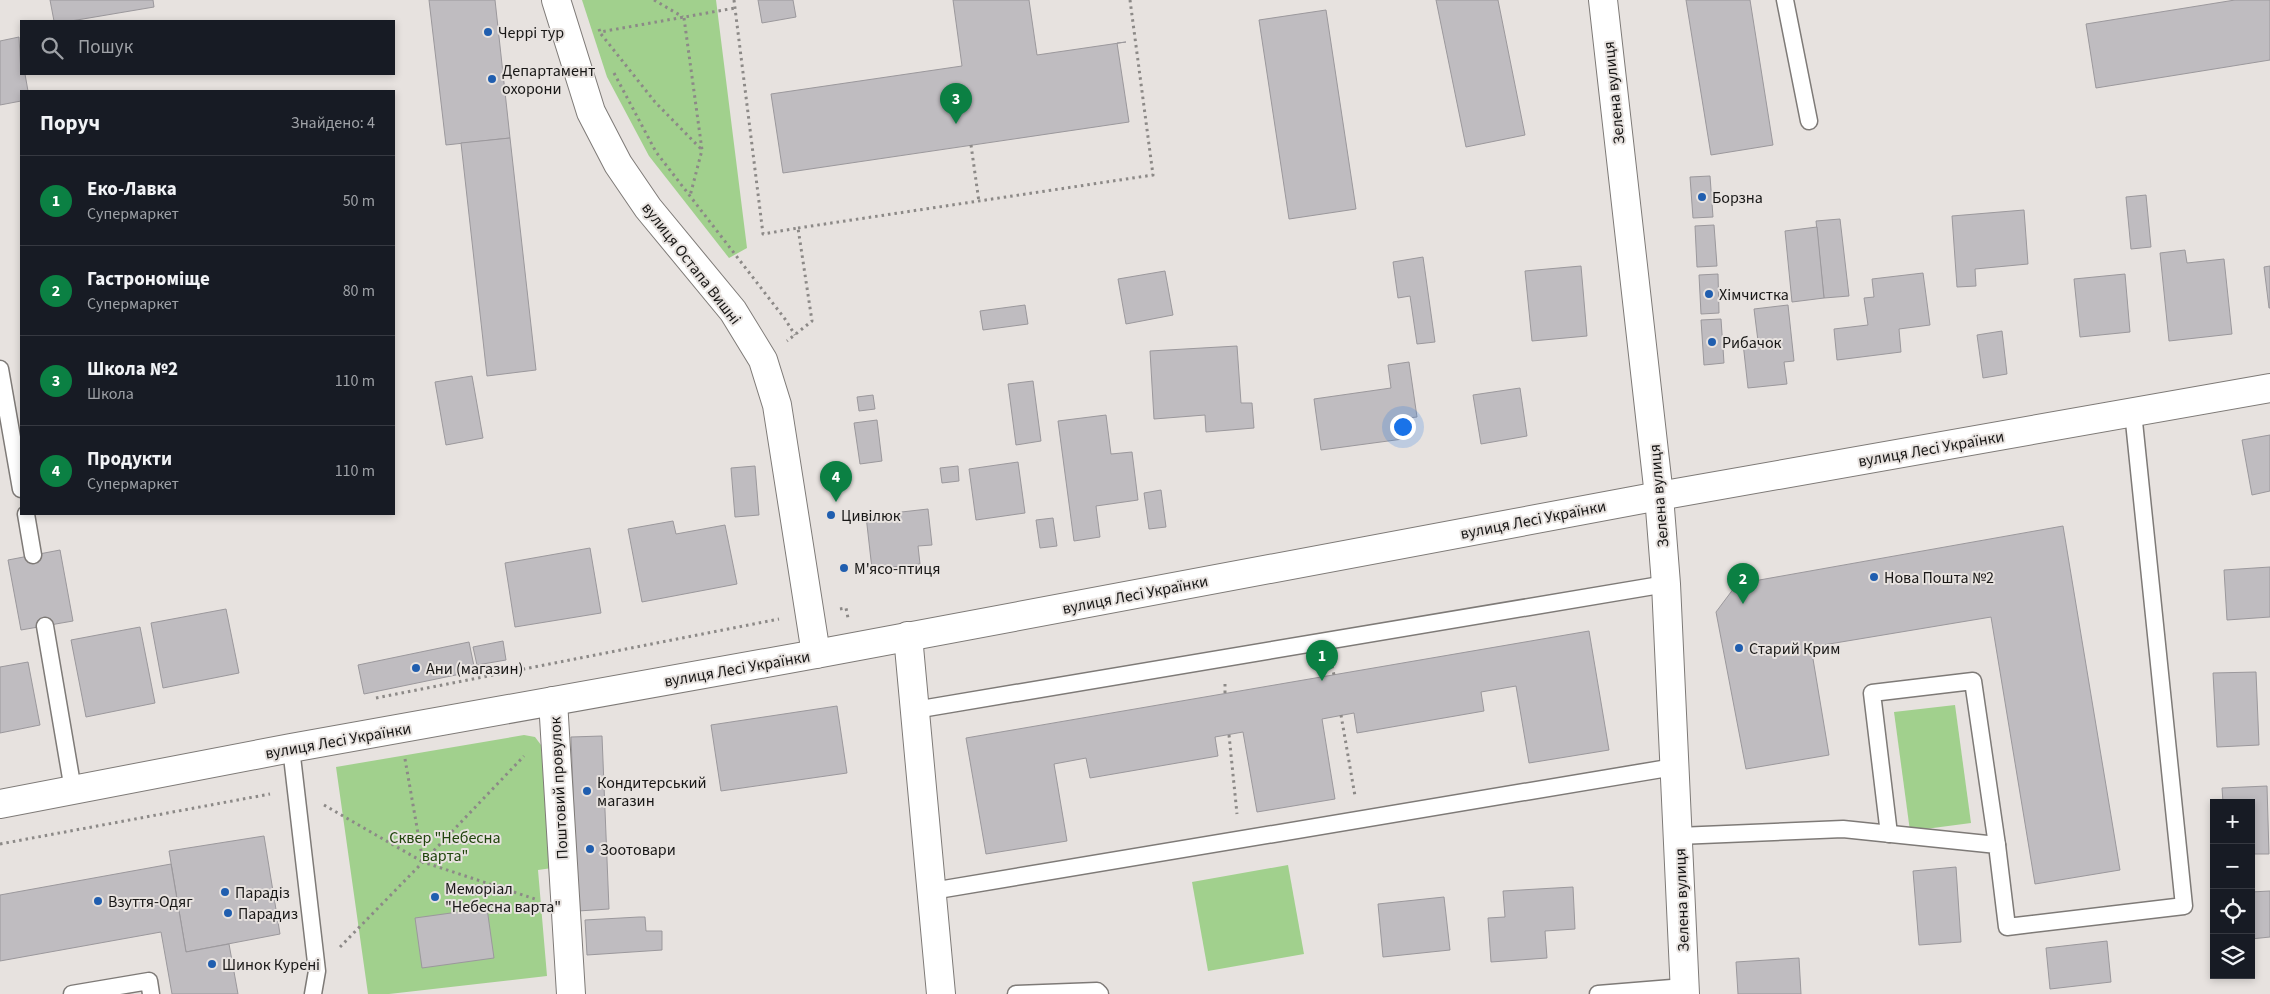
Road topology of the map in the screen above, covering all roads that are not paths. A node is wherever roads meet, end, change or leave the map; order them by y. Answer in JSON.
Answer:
{"nodes":[{"id":1,"x":556,"y":0,"type":"edge"},
{"id":2,"x":1603,"y":0,"type":"edge"},
{"id":3,"x":1785,"y":0,"type":"edge"},
{"id":4,"x":1809,"y":121,"type":"dead end"},
{"id":5,"x":0,"y":369,"type":"edge"},
{"id":6,"x":2270,"y":388,"type":"edge"},
{"id":7,"x":2134,"y":412,"type":"junction"},
{"id":8,"x":20,"y":484,"type":"edge"},
{"id":9,"x":1659,"y":496,"type":"junction"},
{"id":10,"x":26,"y":515,"type":"edge"},
{"id":11,"x":33,"y":555,"type":"dead end"},
{"id":12,"x":1666,"y":584,"type":"junction"},
{"id":13,"x":45,"y":626,"type":"dead end"},
{"id":14,"x":908,"y":636,"type":"junction"},
{"id":15,"x":816,"y":654,"type":"junction"},
{"id":16,"x":915,"y":710,"type":"junction"},
{"id":17,"x":554,"y":713,"type":"junction"},
{"id":18,"x":291,"y":748,"type":"junction"},
{"id":19,"x":1674,"y":767,"type":"junction"},
{"id":20,"x":73,"y":790,"type":"junction"},
{"id":21,"x":0,"y":804,"type":"edge"},
{"id":22,"x":1889,"y":834,"type":"junction"},
{"id":23,"x":1678,"y":836,"type":"junction"},
{"id":24,"x":1997,"y":845,"type":"junction"},
{"id":25,"x":932,"y":891,"type":"junction"},
{"id":26,"x":1685,"y":991,"type":"edge"},
{"id":27,"x":1098,"y":993,"type":"edge"},
{"id":28,"x":72,"y":994,"type":"edge"},
{"id":29,"x":152,"y":994,"type":"edge"},
{"id":30,"x":313,"y":994,"type":"edge"},
{"id":31,"x":571,"y":994,"type":"edge"},
{"id":32,"x":941,"y":994,"type":"edge"},
{"id":33,"x":1016,"y":994,"type":"edge"},
{"id":34,"x":1598,"y":994,"type":"edge"}],
"edges":[{"from":1,"to":15,"type":"street","name":"вулиця Остапа Вишні"},
{"from":2,"to":9,"type":"street","name":"Зелена вулиця"},
{"from":3,"to":4,"type":"lane"},
{"from":5,"to":8,"type":"lane"},
{"from":6,"to":7,"type":"street","name":"вулиця Лесі Українки"},
{"from":7,"to":9,"type":"street","name":"вулиця Лесі Українки"},
{"from":7,"to":24,"type":"lane"},
{"from":9,"to":12,"type":"street","name":"Зелена вулиця"},
{"from":9,"to":14,"type":"street","name":"вулиця Лесі Українки"},
{"from":10,"to":11,"type":"lane"},
{"from":12,"to":16,"type":"lane"},
{"from":12,"to":19,"type":"street","name":"Зелена вулиця"},
{"from":13,"to":20,"type":"lane"},
{"from":14,"to":15,"type":"street","name":"вулиця Лесі Українки"},
{"from":14,"to":16,"type":"street"},
{"from":15,"to":17,"type":"street","name":"вулиця Лесі Українки"},
{"from":16,"to":25,"type":"street"},
{"from":17,"to":18,"type":"street","name":"вулиця Лесі Українки"},
{"from":17,"to":31,"type":"street","name":"Поштовий провулок"},
{"from":18,"to":20,"type":"street","name":"вулиця Лесі Українки"},
{"from":18,"to":30,"type":"lane"},
{"from":19,"to":23,"type":"street","name":"Зелена вулиця"},
{"from":19,"to":25,"type":"lane"},
{"from":20,"to":21,"type":"street","name":"вулиця Лесі Українки"},
{"from":22,"to":23,"type":"lane"},
{"from":22,"to":24,"type":"lane"},
{"from":22,"to":24,"type":"lane"},
{"from":23,"to":26,"type":"street","name":"Зелена вулиця"},
{"from":25,"to":32,"type":"street"},
{"from":26,"to":34,"type":"lane"},
{"from":27,"to":33,"type":"lane"},
{"from":28,"to":29,"type":"lane"}]}
